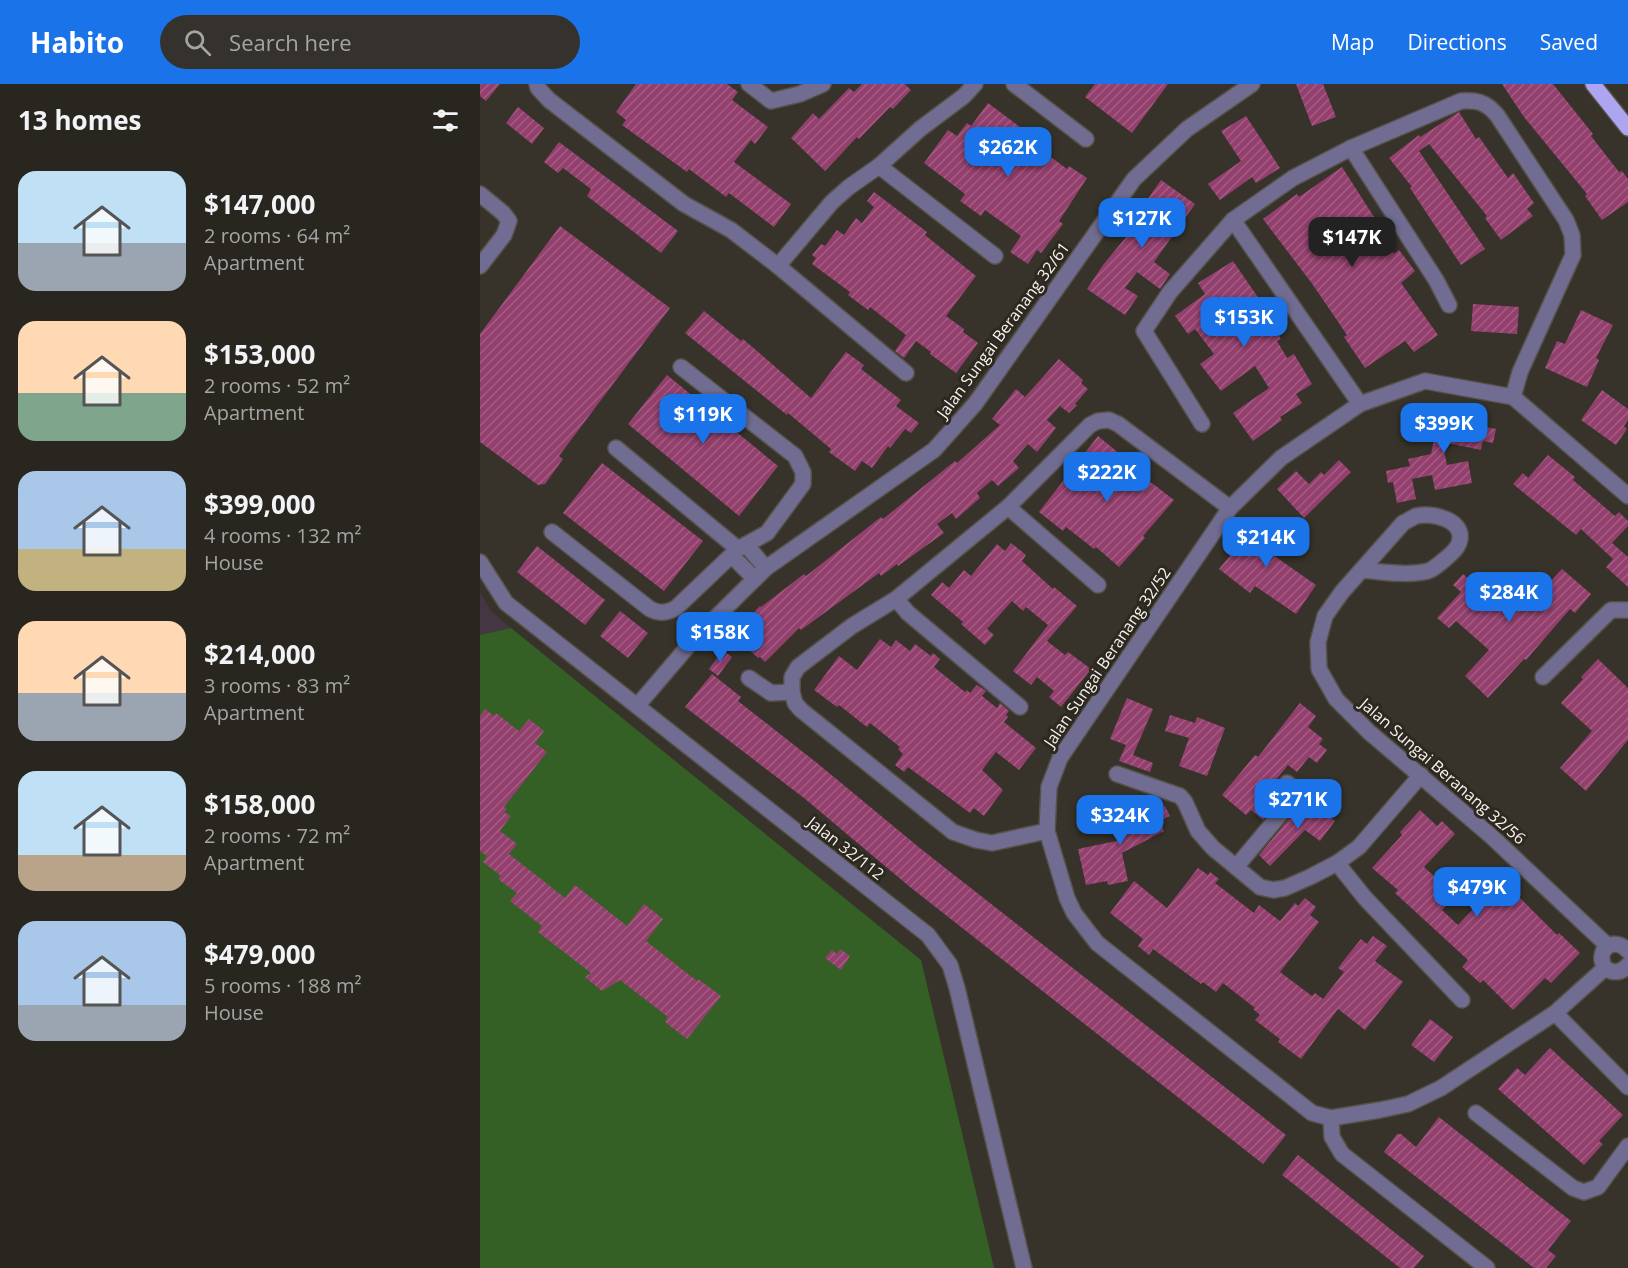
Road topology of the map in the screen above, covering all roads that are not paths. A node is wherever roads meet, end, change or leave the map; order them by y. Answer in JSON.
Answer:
{"nodes":[{"id":1,"x":537,"y":84,"type":"edge"},
{"id":2,"x":749,"y":84,"type":"edge"},
{"id":3,"x":824,"y":84,"type":"edge"},
{"id":4,"x":975,"y":84,"type":"edge"},
{"id":5,"x":1014,"y":84,"type":"edge"},
{"id":6,"x":1252,"y":84,"type":"edge"},
{"id":7,"x":1593,"y":84,"type":"edge"},
{"id":8,"x":1628,"y":128,"type":"edge"},
{"id":9,"x":1086,"y":139,"type":"dead end"},
{"id":10,"x":1351,"y":148,"type":"junction"},
{"id":11,"x":879,"y":166,"type":"junction"},
{"id":12,"x":480,"y":194,"type":"edge"},
{"id":13,"x":1233,"y":220,"type":"junction"},
{"id":14,"x":995,"y":256,"type":"dead end"},
{"id":15,"x":778,"y":266,"type":"junction"},
{"id":16,"x":480,"y":267,"type":"edge"},
{"id":17,"x":1449,"y":305,"type":"dead end"},
{"id":18,"x":681,"y":367,"type":"dead end"},
{"id":19,"x":906,"y":373,"type":"dead end"},
{"id":20,"x":1513,"y":397,"type":"junction"},
{"id":21,"x":1360,"y":404,"type":"junction"},
{"id":22,"x":1202,"y":424,"type":"dead end"},
{"id":23,"x":616,"y":448,"type":"dead end"},
{"id":24,"x":1628,"y":496,"type":"edge"},
{"id":25,"x":1008,"y":507,"type":"junction"},
{"id":26,"x":1230,"y":508,"type":"junction"},
{"id":27,"x":552,"y":532,"type":"dead end"},
{"id":28,"x":738,"y":550,"type":"junction"},
{"id":29,"x":480,"y":562,"type":"edge"},
{"id":30,"x":766,"y":568,"type":"junction"},
{"id":31,"x":1363,"y":570,"type":"junction"},
{"id":32,"x":755,"y":579,"type":"junction"},
{"id":33,"x":1098,"y":585,"type":"dead end"},
{"id":34,"x":896,"y":599,"type":"junction"},
{"id":35,"x":1628,"y":610,"type":"edge"},
{"id":36,"x":1543,"y":677,"type":"dead end"},
{"id":37,"x":749,"y":678,"type":"dead end"},
{"id":38,"x":792,"y":692,"type":"junction"},
{"id":39,"x":637,"y":706,"type":"junction"},
{"id":40,"x":1020,"y":707,"type":"dead end"},
{"id":41,"x":1117,"y":774,"type":"dead end"},
{"id":42,"x":1421,"y":775,"type":"junction"},
{"id":43,"x":1287,"y":783,"type":"dead end"},
{"id":44,"x":1047,"y":831,"type":"junction"},
{"id":45,"x":1337,"y":862,"type":"junction"},
{"id":46,"x":1236,"y":867,"type":"junction"},
{"id":47,"x":1608,"y":946,"type":"junction"},
{"id":48,"x":1628,"y":951,"type":"edge"},
{"id":49,"x":1628,"y":964,"type":"edge"},
{"id":50,"x":1605,"y":968,"type":"junction"},
{"id":51,"x":1462,"y":1000,"type":"dead end"},
{"id":52,"x":1555,"y":1013,"type":"junction"},
{"id":53,"x":1628,"y":1087,"type":"edge"},
{"id":54,"x":1476,"y":1113,"type":"dead end"},
{"id":55,"x":1331,"y":1118,"type":"junction"},
{"id":56,"x":1628,"y":1146,"type":"edge"},
{"id":57,"x":1024,"y":1268,"type":"edge"},
{"id":58,"x":1487,"y":1268,"type":"edge"}],
"edges":[{"from":1,"to":15,"type":"street"},
{"from":2,"to":3,"type":"street"},
{"from":4,"to":11,"type":"street"},
{"from":5,"to":9,"type":"street"},
{"from":6,"to":30,"type":"street","name":"Jalan Sungai Beranang 32/61"},
{"from":7,"to":8,"type":"main road"},
{"from":10,"to":13,"type":"street"},
{"from":10,"to":17,"type":"street"},
{"from":10,"to":20,"type":"street"},
{"from":11,"to":14,"type":"street"},
{"from":11,"to":15,"type":"street"},
{"from":12,"to":16,"type":"street"},
{"from":13,"to":21,"type":"street"},
{"from":13,"to":22,"type":"street"},
{"from":15,"to":19,"type":"street"},
{"from":18,"to":28,"type":"street"},
{"from":20,"to":21,"type":"street","name":"Jalan Sungai Beranang 32/52"},
{"from":20,"to":24,"type":"street"},
{"from":21,"to":26,"type":"street","name":"Jalan Sungai Beranang 32/52"},
{"from":23,"to":28,"type":"street"},
{"from":25,"to":26,"type":"street"},
{"from":25,"to":33,"type":"street"},
{"from":25,"to":34,"type":"street"},
{"from":26,"to":44,"type":"street","name":"Jalan Sungai Beranang 32/52"},
{"from":27,"to":28,"type":"street"},
{"from":28,"to":30,"type":"street"},
{"from":28,"to":32,"type":"street"},
{"from":29,"to":39,"type":"street","name":"Jalan 32/112"},
{"from":30,"to":32,"type":"street","name":"Jalan Sungai Beranang 32/61"},
{"from":31,"to":31,"type":"street","name":"Jalan Sungai Beranang 32/56"},
{"from":31,"to":42,"type":"street","name":"Jalan Sungai Beranang 32/56"},
{"from":32,"to":39,"type":"street","name":"Jalan Sungai Beranang 32/61"},
{"from":34,"to":38,"type":"street"},
{"from":34,"to":40,"type":"street"},
{"from":35,"to":36,"type":"street"},
{"from":37,"to":38,"type":"street"},
{"from":38,"to":44,"type":"street"},
{"from":39,"to":57,"type":"street","name":"Jalan 32/112"},
{"from":41,"to":46,"type":"street"},
{"from":42,"to":45,"type":"street"},
{"from":42,"to":47,"type":"street","name":"Jalan Sungai Beranang 32/56"},
{"from":43,"to":46,"type":"street"},
{"from":44,"to":55,"type":"street","name":"Jalan Sungai Beranang 32/52"},
{"from":45,"to":46,"type":"street"},
{"from":45,"to":51,"type":"street"},
{"from":47,"to":48,"type":"street"},
{"from":47,"to":50,"type":"street"},
{"from":49,"to":50,"type":"street"},
{"from":50,"to":52,"type":"street"},
{"from":52,"to":53,"type":"street"},
{"from":52,"to":55,"type":"street"},
{"from":54,"to":56,"type":"street"},
{"from":55,"to":58,"type":"street"}]}
